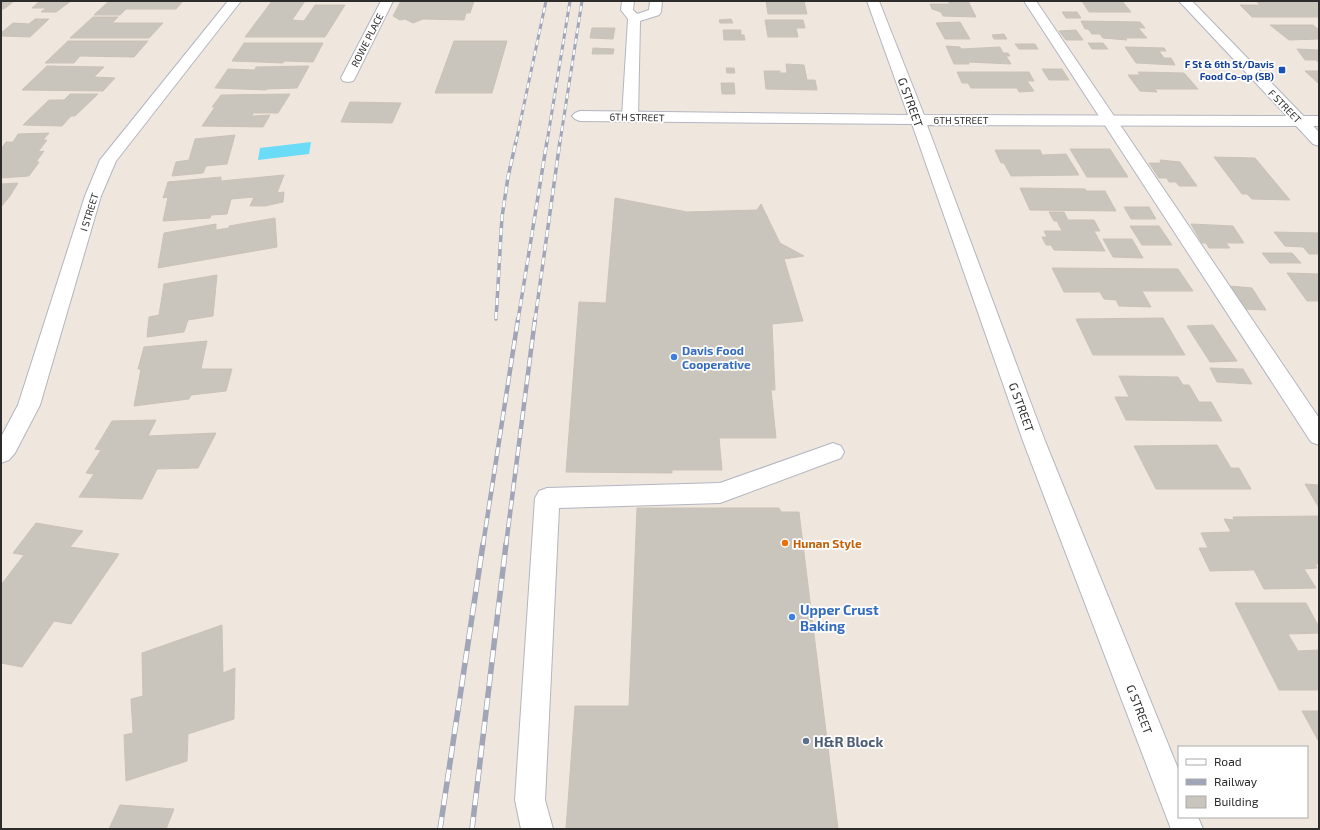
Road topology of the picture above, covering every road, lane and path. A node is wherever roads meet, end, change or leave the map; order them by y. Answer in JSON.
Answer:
{"nodes":[{"id":1,"x":235,"y":1,"type":"edge"},
{"id":2,"x":387,"y":1,"type":"edge"},
{"id":3,"x":628,"y":1,"type":"edge"},
{"id":4,"x":656,"y":1,"type":"edge"},
{"id":5,"x":874,"y":1,"type":"edge"},
{"id":6,"x":1030,"y":1,"type":"edge"},
{"id":7,"x":1186,"y":1,"type":"edge"},
{"id":8,"x":634,"y":19,"type":"junction"},
{"id":9,"x":348,"y":78,"type":"dead end"},
{"id":10,"x":580,"y":116,"type":"dead end"},
{"id":11,"x":630,"y":117,"type":"junction"},
{"id":12,"x":917,"y":120,"type":"junction"},
{"id":13,"x":1109,"y":120,"type":"junction"},
{"id":14,"x":1300,"y":121,"type":"junction"},
{"id":15,"x":1319,"y":121,"type":"edge"},
{"id":16,"x":1319,"y":141,"type":"edge"},
{"id":17,"x":1319,"y":436,"type":"edge"},
{"id":18,"x":833,"y":452,"type":"dead end"},
{"id":19,"x":1,"y":454,"type":"edge"},
{"id":20,"x":1178,"y":806,"type":"edge"},
{"id":21,"x":1182,"y":818,"type":"edge"},
{"id":22,"x":537,"y":829,"type":"edge"},
{"id":23,"x":1187,"y":829,"type":"edge"}],
"edges":[{"from":1,"to":19,"type":"street","name":"I STREET"},
{"from":2,"to":9,"type":"street","name":"ROWE PLACE"},
{"from":3,"to":8,"type":"street"},
{"from":4,"to":8,"type":"street"},
{"from":5,"to":12,"type":"street","name":"G STREET"},
{"from":6,"to":13,"type":"street"},
{"from":7,"to":14,"type":"street","name":"F STREET"},
{"from":8,"to":11,"type":"street"},
{"from":10,"to":11,"type":"street","name":"6TH STREET"},
{"from":11,"to":12,"type":"street","name":"6TH STREET"},
{"from":12,"to":13,"type":"street","name":"6TH STREET"},
{"from":12,"to":20,"type":"street","name":"G STREET"},
{"from":13,"to":14,"type":"street","name":"6TH STREET"},
{"from":13,"to":17,"type":"street"},
{"from":14,"to":15,"type":"street","name":"6TH STREET"},
{"from":14,"to":16,"type":"street","name":"F STREET"},
{"from":18,"to":22,"type":"street"},
{"from":21,"to":23,"type":"street"}]}
